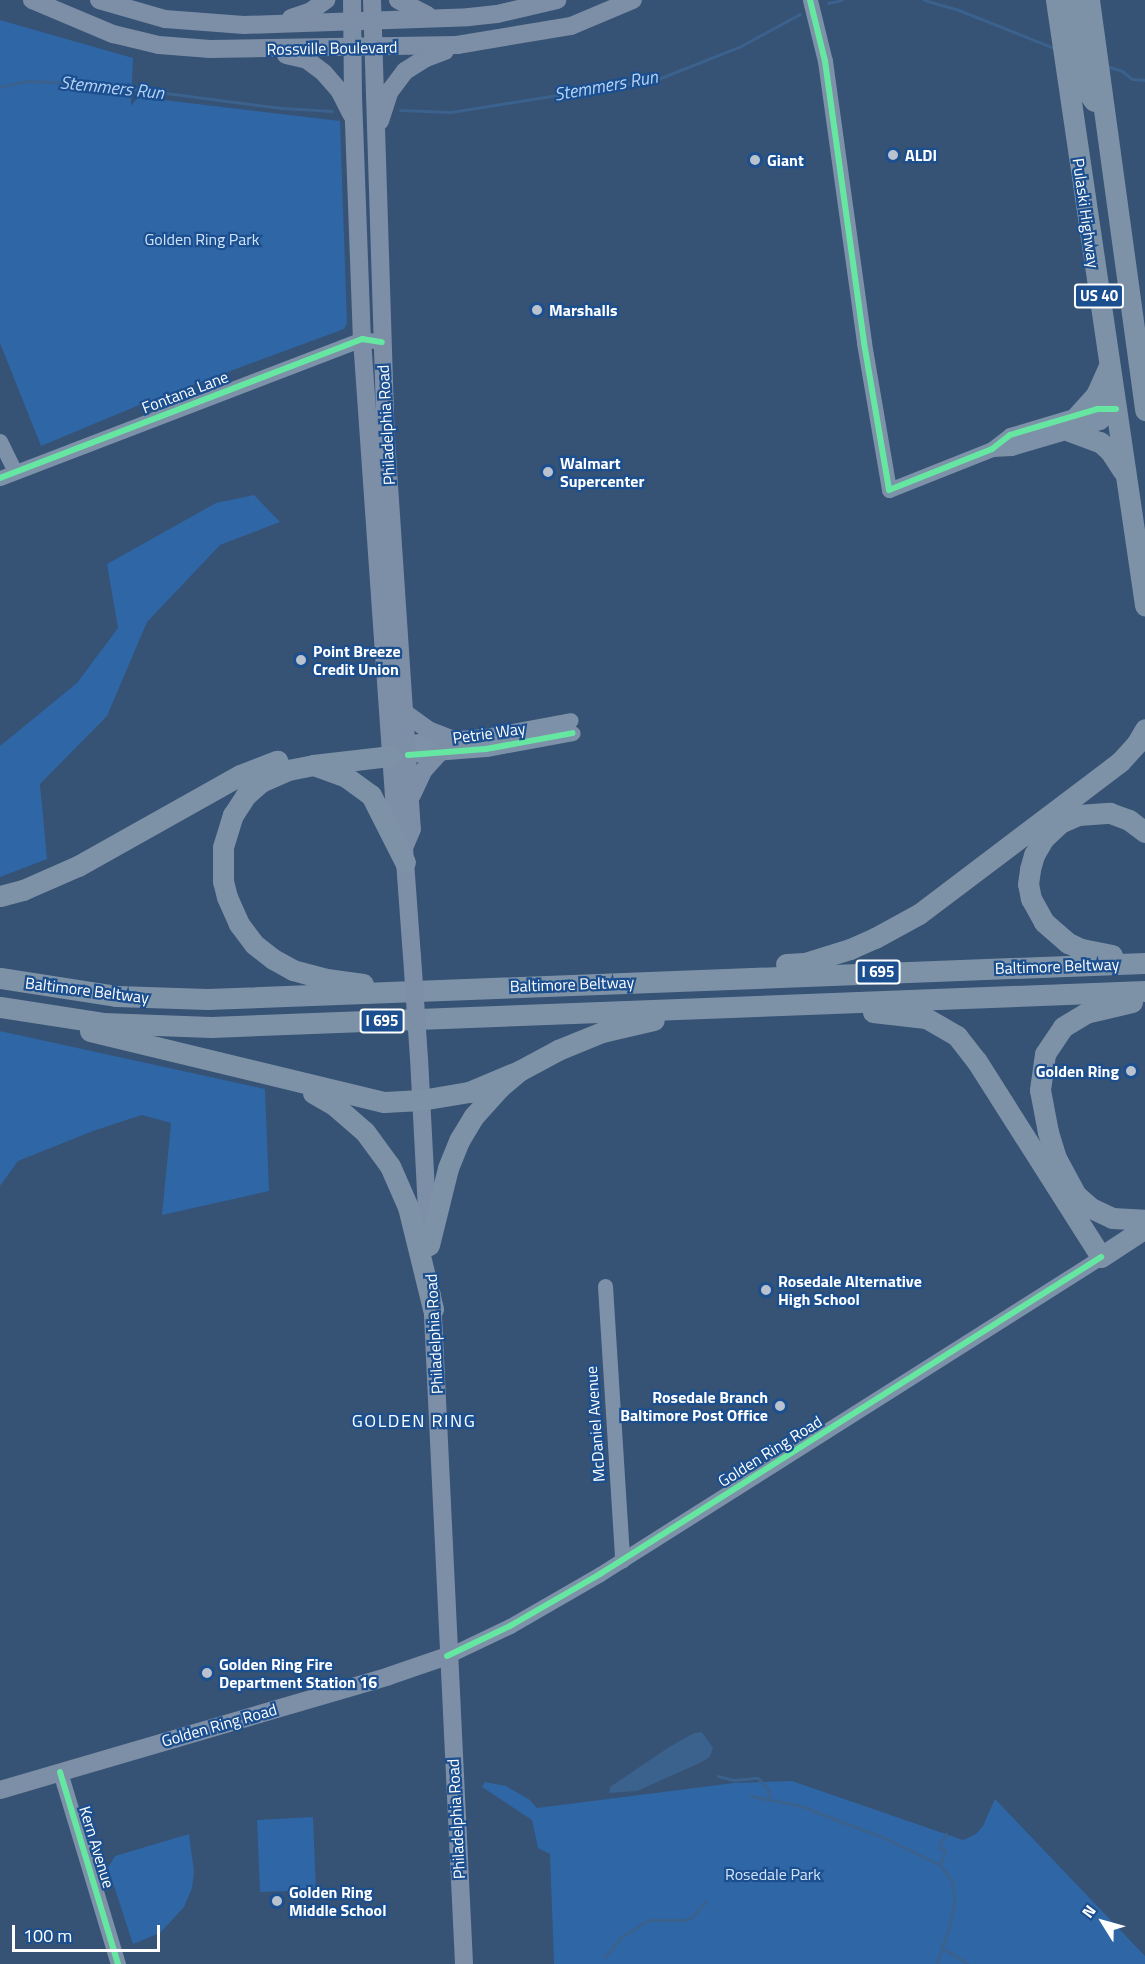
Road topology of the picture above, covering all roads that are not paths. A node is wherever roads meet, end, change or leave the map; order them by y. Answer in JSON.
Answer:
{"nodes":[{"id":1,"x":32,"y":0,"type":"edge"},
{"id":2,"x":99,"y":0,"type":"edge"},
{"id":3,"x":326,"y":0,"type":"edge"},
{"id":4,"x":352,"y":0,"type":"edge"},
{"id":5,"x":372,"y":0,"type":"edge"},
{"id":6,"x":398,"y":0,"type":"edge"},
{"id":7,"x":557,"y":0,"type":"edge"},
{"id":8,"x":633,"y":0,"type":"edge"},
{"id":9,"x":810,"y":0,"type":"edge"},
{"id":10,"x":1056,"y":0,"type":"edge"},
{"id":11,"x":1072,"y":0,"type":"edge"},
{"id":12,"x":1089,"y":0,"type":"edge"},
{"id":13,"x":435,"y":17,"type":"junction"},
{"id":14,"x":352,"y":20,"type":"junction"},
{"id":15,"x":373,"y":20,"type":"junction"},
{"id":16,"x":272,"y":25,"type":"junction"},
{"id":17,"x":457,"y":45,"type":"junction"},
{"id":18,"x":352,"y":47,"type":"junction"},
{"id":19,"x":374,"y":47,"type":"junction"},
{"id":20,"x":255,"y":48,"type":"junction"},
{"id":21,"x":1081,"y":58,"type":"junction"},
{"id":22,"x":353,"y":119,"type":"junction"},
{"id":23,"x":375,"y":137,"type":"junction"},
{"id":24,"x":362,"y":339,"type":"junction"},
{"id":25,"x":382,"y":342,"type":"junction"},
{"id":26,"x":1109,"y":366,"type":"junction"},
{"id":27,"x":1116,"y":410,"type":"junction"},
{"id":28,"x":1145,"y":410,"type":"edge"},
{"id":29,"x":1073,"y":423,"type":"junction"},
{"id":30,"x":0,"y":441,"type":"edge"},
{"id":31,"x":15,"y":472,"type":"junction"},
{"id":32,"x":1125,"y":475,"type":"junction"},
{"id":33,"x":0,"y":478,"type":"edge"},
{"id":34,"x":1145,"y":522,"type":"edge"},
{"id":35,"x":1145,"y":605,"type":"edge"},
{"id":36,"x":405,"y":713,"type":"junction"},
{"id":37,"x":572,"y":726,"type":"dead end"},
{"id":38,"x":1145,"y":729,"type":"edge"},
{"id":39,"x":446,"y":746,"type":"junction"},
{"id":40,"x":399,"y":749,"type":"junction"},
{"id":41,"x":312,"y":765,"type":"junction"},
{"id":42,"x":411,"y":799,"type":"junction"},
{"id":43,"x":1145,"y":832,"type":"edge"},
{"id":44,"x":404,"y":855,"type":"junction"},
{"id":45,"x":0,"y":896,"type":"edge"},
{"id":46,"x":1145,"y":962,"type":"edge"},
{"id":47,"x":0,"y":978,"type":"edge"},
{"id":48,"x":632,"y":982,"type":"junction"},
{"id":49,"x":417,"y":990,"type":"junction"},
{"id":50,"x":1145,"y":991,"type":"edge"},
{"id":51,"x":1145,"y":999,"type":"edge"},
{"id":52,"x":783,"y":1005,"type":"junction"},
{"id":53,"x":0,"y":1007,"type":"edge"},
{"id":54,"x":716,"y":1007,"type":"junction"},
{"id":55,"x":49,"y":1016,"type":"junction"},
{"id":56,"x":519,"y":1071,"type":"junction"},
{"id":57,"x":280,"y":1077,"type":"junction"},
{"id":58,"x":421,"y":1100,"type":"junction"},
{"id":59,"x":1076,"y":1195,"type":"junction"},
{"id":60,"x":1145,"y":1220,"type":"edge"},
{"id":61,"x":1145,"y":1228,"type":"edge"},
{"id":62,"x":429,"y":1245,"type":"junction"},
{"id":63,"x":1106,"y":1253,"type":"junction"},
{"id":64,"x":605,"y":1286,"type":"dead end"},
{"id":65,"x":433,"y":1309,"type":"junction"},
{"id":66,"x":622,"y":1560,"type":"junction"},
{"id":67,"x":447,"y":1656,"type":"junction"},
{"id":68,"x":60,"y":1772,"type":"junction"},
{"id":69,"x":0,"y":1790,"type":"edge"},
{"id":70,"x":118,"y":1964,"type":"edge"},
{"id":71,"x":464,"y":1964,"type":"edge"}],
"edges":[{"from":1,"to":20,"type":"main road","name":"Rossville Boulevard"},
{"from":2,"to":16,"type":"main road","name":"Rossville Boulevard"},
{"from":3,"to":16,"type":"main road"},
{"from":4,"to":14,"type":"main road","name":"Philadelphia Road"},
{"from":5,"to":15,"type":"main road","name":"Philadelphia Road"},
{"from":6,"to":13,"type":"main road"},
{"from":7,"to":13,"type":"main road","name":"Rossville Boulevard"},
{"from":8,"to":17,"type":"main road","name":"Rossville Boulevard"},
{"from":9,"to":29,"type":"street"},
{"from":10,"to":21,"type":"highway","name":"Pulaski Highway","number":"US 40"},
{"from":11,"to":21,"type":"highway"},
{"from":12,"to":21,"type":"highway","name":"Pulaski Highway","number":"US 40"},
{"from":13,"to":15,"type":"main road","name":"Rossville Boulevard"},
{"from":14,"to":15,"type":"main road","name":"Rossville Boulevard"},
{"from":14,"to":16,"type":"main road","name":"Rossville Boulevard"},
{"from":14,"to":18,"type":"main road","name":"Philadelphia Road"},
{"from":15,"to":19,"type":"main road","name":"Philadelphia Road"},
{"from":17,"to":19,"type":"main road","name":"Rossville Boulevard"},
{"from":17,"to":23,"type":"main road"},
{"from":18,"to":19,"type":"main road","name":"Rossville Boulevard"},
{"from":18,"to":20,"type":"main road","name":"Rossville Boulevard"},
{"from":18,"to":22,"type":"main road","name":"Philadelphia Road"},
{"from":19,"to":23,"type":"main road","name":"Philadelphia Road"},
{"from":20,"to":22,"type":"main road"},
{"from":21,"to":26,"type":"highway","name":"Pulaski Highway","number":"US 40"},
{"from":21,"to":28,"type":"highway","name":"Pulaski Highway","number":"US 40"},
{"from":22,"to":24,"type":"main road","name":"Philadelphia Road"},
{"from":23,"to":25,"type":"main road","name":"Philadelphia Road"},
{"from":24,"to":25,"type":"street","name":"Fontana Lane"},
{"from":24,"to":31,"type":"street","name":"Fontana Lane"},
{"from":24,"to":40,"type":"main road","name":"Philadelphia Road"},
{"from":25,"to":36,"type":"main road","name":"Philadelphia Road"},
{"from":26,"to":27,"type":"highway","name":"Pulaski Highway","number":"US 40"},
{"from":26,"to":29,"type":"highway"},
{"from":27,"to":29,"type":"street"},
{"from":27,"to":32,"type":"highway","name":"Pulaski Highway","number":"US 40"},
{"from":27,"to":34,"type":"highway"},
{"from":29,"to":32,"type":"highway"},
{"from":30,"to":31,"type":"street"},
{"from":31,"to":33,"type":"street","name":"Fontana Lane"},
{"from":32,"to":35,"type":"highway","name":"Pulaski Highway","number":"US 40"},
{"from":36,"to":39,"type":"main road"},
{"from":36,"to":40,"type":"main road","name":"Philadelphia Road"},
{"from":37,"to":39,"type":"street","name":"Petrie Way"},
{"from":38,"to":48,"type":"highway"},
{"from":39,"to":40,"type":"street","name":"Petrie Way"},
{"from":39,"to":42,"type":"main road"},
{"from":40,"to":41,"type":"highway"},
{"from":40,"to":42,"type":"main road","name":"Philadelphia Road"},
{"from":40,"to":44,"type":"main road","name":"Philadelphia Road"},
{"from":40,"to":45,"type":"highway"},
{"from":41,"to":44,"type":"highway"},
{"from":41,"to":49,"type":"highway"},
{"from":42,"to":44,"type":"main road","name":"Philadelphia Road"},
{"from":43,"to":46,"type":"highway"},
{"from":44,"to":58,"type":"main road","name":"Philadelphia Road","bridge":true},
{"from":46,"to":48,"type":"highway","name":"Baltimore Beltway","number":"I 695"},
{"from":47,"to":49,"type":"highway","name":"Baltimore Beltway","number":"I 695"},
{"from":48,"to":49,"type":"highway","name":"Baltimore Beltway","number":"I 695"},
{"from":50,"to":52,"type":"highway","name":"Baltimore Beltway","number":"I 695"},
{"from":51,"to":59,"type":"highway"},
{"from":52,"to":54,"type":"highway","name":"Baltimore Beltway","number":"I 695"},
{"from":52,"to":63,"type":"highway"},
{"from":53,"to":55,"type":"highway","name":"Baltimore Beltway","number":"I 695"},
{"from":54,"to":55,"type":"highway","name":"Baltimore Beltway","number":"I 695"},
{"from":54,"to":56,"type":"highway"},
{"from":55,"to":57,"type":"highway"},
{"from":56,"to":58,"type":"highway"},
{"from":56,"to":62,"type":"highway"},
{"from":57,"to":58,"type":"highway"},
{"from":57,"to":65,"type":"highway"},
{"from":58,"to":62,"type":"main road","name":"Philadelphia Road"},
{"from":59,"to":60,"type":"highway"},
{"from":59,"to":63,"type":"highway"},
{"from":61,"to":63,"type":"highway","name":"Golden Ring Road"},
{"from":62,"to":65,"type":"main road","name":"Philadelphia Road"},
{"from":63,"to":66,"type":"street","name":"Golden Ring Road"},
{"from":64,"to":66,"type":"street","name":"McDaniel Avenue"},
{"from":65,"to":67,"type":"main road","name":"Philadelphia Road"},
{"from":66,"to":67,"type":"street","name":"Golden Ring Road"},
{"from":67,"to":68,"type":"main road","name":"Golden Ring Road"},
{"from":67,"to":71,"type":"main road","name":"Philadelphia Road"},
{"from":68,"to":69,"type":"main road","name":"Golden Ring Road"},
{"from":68,"to":70,"type":"street","name":"Kern Avenue"}]}
